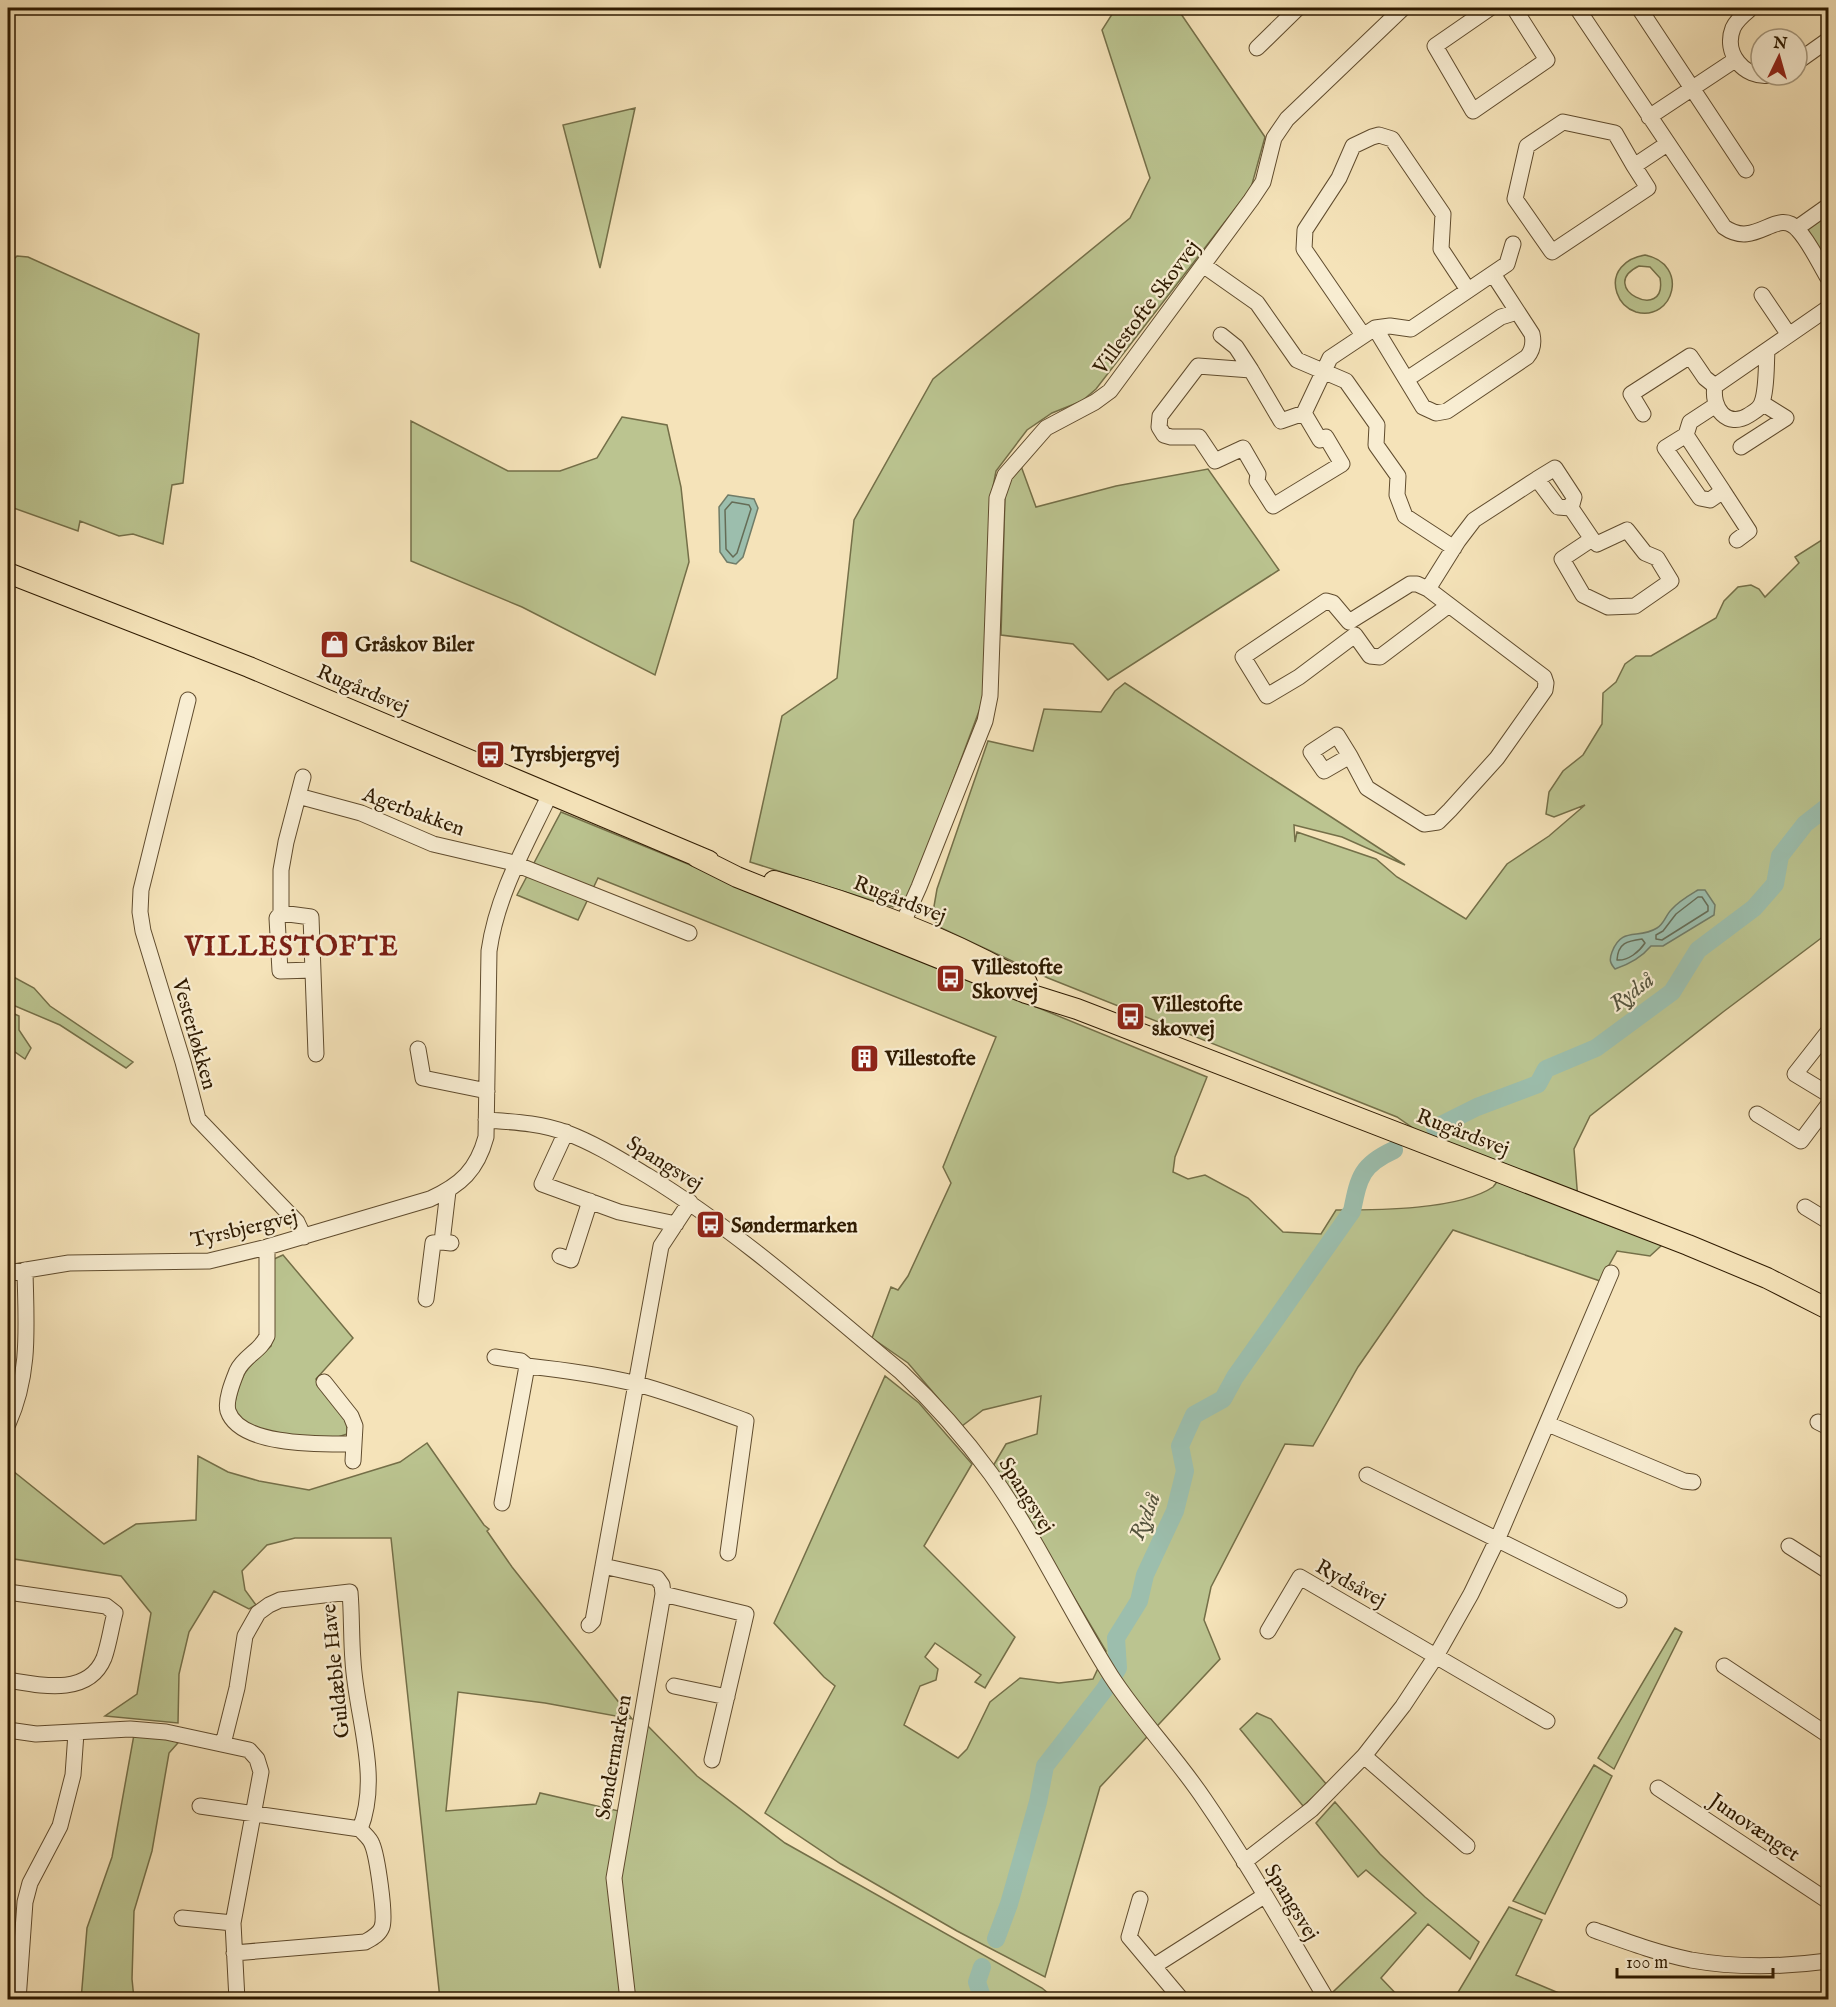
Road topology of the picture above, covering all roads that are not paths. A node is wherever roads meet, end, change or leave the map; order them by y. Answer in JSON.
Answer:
{"nodes":[{"id":1,"x":1298,"y":8,"type":"edge"},
{"id":2,"x":1490,"y":8,"type":"edge"},
{"id":3,"x":1514,"y":8,"type":"edge"},
{"id":4,"x":1577,"y":8,"type":"edge"},
{"id":5,"x":1640,"y":8,"type":"edge"},
{"id":6,"x":1395,"y":10,"type":"edge"},
{"id":7,"x":1749,"y":10,"type":"dead end"},
{"id":8,"x":1828,"y":40,"type":"edge"},
{"id":9,"x":1257,"y":48,"type":"dead end"},
{"id":10,"x":1809,"y":53,"type":"edge"},
{"id":11,"x":1735,"y":60,"type":"junction"},
{"id":12,"x":1749,"y":72,"type":"edge"},
{"id":13,"x":1693,"y":89,"type":"junction"},
{"id":14,"x":1649,"y":117,"type":"junction"},
{"id":15,"x":1667,"y":144,"type":"junction"},
{"id":16,"x":1634,"y":166,"type":"junction"},
{"id":17,"x":1746,"y":170,"type":"dead end"},
{"id":18,"x":1828,"y":206,"type":"edge"},
{"id":19,"x":1797,"y":228,"type":"junction"},
{"id":20,"x":1514,"y":244,"type":"dead end"},
{"id":21,"x":1203,"y":265,"type":"junction"},
{"id":22,"x":1493,"y":274,"type":"junction"},
{"id":23,"x":1828,"y":278,"type":"edge"},
{"id":24,"x":1468,"y":290,"type":"junction"},
{"id":25,"x":1762,"y":295,"type":"dead end"},
{"id":26,"x":1828,"y":308,"type":"edge"},
{"id":27,"x":1517,"y":312,"type":"junction"},
{"id":28,"x":1369,"y":332,"type":"junction"},
{"id":29,"x":1221,"y":335,"type":"dead end"},
{"id":30,"x":1789,"y":335,"type":"junction"},
{"id":31,"x":1767,"y":351,"type":"junction"},
{"id":32,"x":1251,"y":370,"type":"junction"},
{"id":33,"x":1322,"y":372,"type":"junction"},
{"id":34,"x":1407,"y":379,"type":"junction"},
{"id":35,"x":1715,"y":386,"type":"junction"},
{"id":36,"x":1762,"y":403,"type":"junction"},
{"id":37,"x":1716,"y":405,"type":"junction"},
{"id":38,"x":1304,"y":413,"type":"junction"},
{"id":39,"x":1643,"y":414,"type":"dead end"},
{"id":40,"x":1686,"y":435,"type":"junction"},
{"id":41,"x":1741,"y":447,"type":"dead end"},
{"id":42,"x":1723,"y":491,"type":"junction"},
{"id":43,"x":1592,"y":539,"type":"junction"},
{"id":44,"x":1737,"y":540,"type":"dead end"},
{"id":45,"x":1454,"y":548,"type":"junction"},
{"id":46,"x":8,"y":573,"type":"edge"},
{"id":47,"x":1428,"y":589,"type":"junction"},
{"id":48,"x":1449,"y":605,"type":"junction"},
{"id":49,"x":188,"y":700,"type":"dead end"},
{"id":50,"x":1350,"y":756,"type":"dead end"},
{"id":51,"x":303,"y":777,"type":"dead end"},
{"id":52,"x":550,"y":794,"type":"junction"},
{"id":53,"x":298,"y":796,"type":"junction"},
{"id":54,"x":697,"y":856,"type":"junction"},
{"id":55,"x":516,"y":865,"type":"junction"},
{"id":56,"x":282,"y":913,"type":"junction"},
{"id":57,"x":689,"y":933,"type":"dead end"},
{"id":58,"x":904,"y":934,"type":"junction"},
{"id":59,"x":313,"y":970,"type":"junction"},
{"id":60,"x":1828,"y":1032,"type":"edge"},
{"id":61,"x":418,"y":1049,"type":"dead end"},
{"id":62,"x":316,"y":1054,"type":"dead end"},
{"id":63,"x":487,"y":1091,"type":"junction"},
{"id":64,"x":1828,"y":1094,"type":"edge"},
{"id":65,"x":1828,"y":1105,"type":"edge"},
{"id":66,"x":1757,"y":1114,"type":"dead end"},
{"id":67,"x":486,"y":1120,"type":"junction"},
{"id":68,"x":566,"y":1132,"type":"junction"},
{"id":69,"x":448,"y":1191,"type":"junction"},
{"id":70,"x":590,"y":1201,"type":"junction"},
{"id":71,"x":690,"y":1202,"type":"junction"},
{"id":72,"x":1805,"y":1207,"type":"dead end"},
{"id":73,"x":1828,"y":1221,"type":"edge"},
{"id":74,"x":676,"y":1224,"type":"junction"},
{"id":75,"x":304,"y":1237,"type":"junction"},
{"id":76,"x":267,"y":1247,"type":"junction"},
{"id":77,"x":560,"y":1256,"type":"dead end"},
{"id":78,"x":25,"y":1270,"type":"junction"},
{"id":79,"x":1611,"y":1272,"type":"dead end"},
{"id":80,"x":8,"y":1273,"type":"edge"},
{"id":81,"x":426,"y":1299,"type":"dead end"},
{"id":82,"x":1828,"y":1309,"type":"edge"},
{"id":83,"x":495,"y":1358,"type":"dead end"},
{"id":84,"x":527,"y":1366,"type":"junction"},
{"id":85,"x":324,"y":1382,"type":"dead end"},
{"id":86,"x":636,"y":1384,"type":"junction"},
{"id":87,"x":8,"y":1424,"type":"edge"},
{"id":88,"x":1548,"y":1424,"type":"junction"},
{"id":89,"x":354,"y":1444,"type":"junction"},
{"id":90,"x":353,"y":1461,"type":"dead end"},
{"id":91,"x":1367,"y":1475,"type":"dead end"},
{"id":92,"x":1693,"y":1482,"type":"dead end"},
{"id":93,"x":502,"y":1503,"type":"dead end"},
{"id":94,"x":1498,"y":1538,"type":"junction"},
{"id":95,"x":1789,"y":1546,"type":"dead end"},
{"id":96,"x":728,"y":1553,"type":"dead end"},
{"id":97,"x":603,"y":1566,"type":"junction"},
{"id":98,"x":1828,"y":1571,"type":"edge"},
{"id":99,"x":8,"y":1592,"type":"edge"},
{"id":100,"x":663,"y":1594,"type":"junction"},
{"id":101,"x":1619,"y":1600,"type":"dead end"},
{"id":102,"x":589,"y":1625,"type":"dead end"},
{"id":103,"x":1268,"y":1631,"type":"dead end"},
{"id":104,"x":1436,"y":1656,"type":"junction"},
{"id":105,"x":1724,"y":1666,"type":"dead end"},
{"id":106,"x":8,"y":1680,"type":"edge"},
{"id":107,"x":674,"y":1686,"type":"dead end"},
{"id":108,"x":727,"y":1696,"type":"junction"},
{"id":109,"x":1547,"y":1721,"type":"dead end"},
{"id":110,"x":8,"y":1730,"type":"edge"},
{"id":111,"x":76,"y":1733,"type":"junction"},
{"id":112,"x":1828,"y":1736,"type":"edge"},
{"id":113,"x":223,"y":1744,"type":"junction"},
{"id":114,"x":1364,"y":1756,"type":"junction"},
{"id":115,"x":712,"y":1760,"type":"dead end"},
{"id":116,"x":1658,"y":1788,"type":"dead end"},
{"id":117,"x":200,"y":1806,"type":"dead end"},
{"id":118,"x":254,"y":1815,"type":"junction"},
{"id":119,"x":360,"y":1829,"type":"junction"},
{"id":120,"x":1467,"y":1846,"type":"dead end"},
{"id":121,"x":1244,"y":1862,"type":"junction"},
{"id":122,"x":1264,"y":1896,"type":"junction"},
{"id":123,"x":1140,"y":1899,"type":"dead end"},
{"id":124,"x":1828,"y":1901,"type":"edge"},
{"id":125,"x":182,"y":1918,"type":"dead end"},
{"id":126,"x":233,"y":1923,"type":"junction"},
{"id":127,"x":1593,"y":1930,"type":"dead end"},
{"id":128,"x":15,"y":1952,"type":"edge"},
{"id":129,"x":234,"y":1953,"type":"junction"},
{"id":130,"x":1828,"y":1961,"type":"edge"},
{"id":131,"x":1154,"y":1966,"type":"junction"},
{"id":132,"x":18,"y":2000,"type":"edge"},
{"id":133,"x":237,"y":2000,"type":"edge"},
{"id":134,"x":628,"y":2000,"type":"edge"},
{"id":135,"x":1182,"y":2000,"type":"edge"},
{"id":136,"x":1327,"y":2000,"type":"edge"}],
"edges":[{"from":1,"to":9,"type":"street"},
{"from":2,"to":3,"type":"street"},
{"from":4,"to":14,"type":"street"},
{"from":5,"to":13,"type":"street"},
{"from":6,"to":21,"type":"street","name":"Villestofte Skovvej"},
{"from":7,"to":11,"type":"street"},
{"from":8,"to":10,"type":"street"},
{"from":11,"to":12,"type":"street"},
{"from":11,"to":13,"type":"street"},
{"from":13,"to":14,"type":"street"},
{"from":13,"to":17,"type":"street"},
{"from":14,"to":15,"type":"street"},
{"from":15,"to":16,"type":"street"},
{"from":15,"to":19,"type":"street"},
{"from":16,"to":16,"type":"street"},
{"from":18,"to":19,"type":"street"},
{"from":19,"to":23,"type":"street"},
{"from":20,"to":22,"type":"street"},
{"from":21,"to":33,"type":"street"},
{"from":21,"to":58,"type":"street","name":"Villestofte Skovvej"},
{"from":22,"to":24,"type":"street"},
{"from":22,"to":27,"type":"street"},
{"from":24,"to":28,"type":"street"},
{"from":24,"to":28,"type":"street"},
{"from":25,"to":30,"type":"street"},
{"from":26,"to":30,"type":"street"},
{"from":27,"to":34,"type":"street"},
{"from":27,"to":34,"type":"street"},
{"from":28,"to":33,"type":"street"},
{"from":28,"to":34,"type":"street"},
{"from":29,"to":32,"type":"street"},
{"from":30,"to":31,"type":"street"},
{"from":31,"to":35,"type":"street"},
{"from":31,"to":36,"type":"street"},
{"from":32,"to":38,"type":"street"},
{"from":32,"to":38,"type":"street"},
{"from":33,"to":38,"type":"street"},
{"from":33,"to":45,"type":"street"},
{"from":35,"to":37,"type":"street"},
{"from":35,"to":39,"type":"street"},
{"from":36,"to":37,"type":"street"},
{"from":36,"to":41,"type":"street"},
{"from":37,"to":40,"type":"street"},
{"from":40,"to":42,"type":"street"},
{"from":40,"to":42,"type":"street"},
{"from":42,"to":44,"type":"street"},
{"from":43,"to":43,"type":"street"},
{"from":43,"to":45,"type":"street"},
{"from":45,"to":47,"type":"street"},
{"from":46,"to":52,"type":"main road","name":"Rugårdsvej"},
{"from":47,"to":48,"type":"street"},
{"from":47,"to":48,"type":"street"},
{"from":48,"to":50,"type":"street"},
{"from":49,"to":75,"type":"street","name":"Vesterløkken"},
{"from":51,"to":53,"type":"street"},
{"from":52,"to":54,"type":"main road","name":"Rugårdsvej"},
{"from":52,"to":55,"type":"street","name":"Tyrsbjergvej"},
{"from":53,"to":55,"type":"street","name":"Agerbakken"},
{"from":53,"to":56,"type":"street"},
{"from":54,"to":58,"type":"main road","name":"Rugårdsvej"},
{"from":54,"to":58,"type":"main road","name":"Rugårdsvej"},
{"from":55,"to":57,"type":"street"},
{"from":55,"to":63,"type":"street","name":"Tyrsbjergvej"},
{"from":56,"to":59,"type":"street"},
{"from":56,"to":59,"type":"street"},
{"from":58,"to":82,"type":"main road","name":"Rugårdsvej"},
{"from":59,"to":62,"type":"street"},
{"from":60,"to":64,"type":"street"},
{"from":61,"to":63,"type":"street"},
{"from":63,"to":67,"type":"street","name":"Tyrsbjergvej"},
{"from":65,"to":66,"type":"street"},
{"from":67,"to":68,"type":"street","name":"Spangsvej"},
{"from":67,"to":69,"type":"street","name":"Tyrsbjergvej"},
{"from":68,"to":70,"type":"street"},
{"from":68,"to":71,"type":"street","name":"Spangsvej"},
{"from":69,"to":75,"type":"street","name":"Tyrsbjergvej"},
{"from":69,"to":81,"type":"street"},
{"from":70,"to":74,"type":"street"},
{"from":70,"to":77,"type":"street"},
{"from":71,"to":74,"type":"street"},
{"from":71,"to":121,"type":"street","name":"Spangsvej"},
{"from":72,"to":73,"type":"street"},
{"from":74,"to":86,"type":"street"},
{"from":75,"to":76,"type":"street","name":"Tyrsbjergvej"},
{"from":76,"to":78,"type":"street","name":"Tyrsbjergvej"},
{"from":76,"to":89,"type":"street"},
{"from":78,"to":80,"type":"street","name":"Tyrsbjergvej"},
{"from":78,"to":87,"type":"street"},
{"from":79,"to":88,"type":"street"},
{"from":83,"to":84,"type":"street"},
{"from":84,"to":86,"type":"street"},
{"from":84,"to":93,"type":"street"},
{"from":85,"to":89,"type":"street"},
{"from":86,"to":96,"type":"street"},
{"from":86,"to":97,"type":"street"},
{"from":88,"to":92,"type":"street"},
{"from":88,"to":94,"type":"street"},
{"from":89,"to":90,"type":"street"},
{"from":91,"to":94,"type":"street"},
{"from":94,"to":101,"type":"street"},
{"from":94,"to":104,"type":"street"},
{"from":95,"to":98,"type":"street"},
{"from":97,"to":100,"type":"street"},
{"from":97,"to":102,"type":"street"},
{"from":99,"to":106,"type":"street"},
{"from":100,"to":108,"type":"street"},
{"from":100,"to":134,"type":"street","name":"Søndermarken"},
{"from":103,"to":104,"type":"street","name":"Rydsåvej"},
{"from":104,"to":109,"type":"street","name":"Rydsåvej"},
{"from":104,"to":114,"type":"street"},
{"from":105,"to":112,"type":"street"},
{"from":107,"to":108,"type":"street"},
{"from":108,"to":115,"type":"street"},
{"from":110,"to":111,"type":"street"},
{"from":111,"to":113,"type":"street"},
{"from":111,"to":128,"type":"street"},
{"from":113,"to":118,"type":"street"},
{"from":113,"to":119,"type":"street","name":"Guldæble Have"},
{"from":114,"to":120,"type":"street"},
{"from":114,"to":121,"type":"street"},
{"from":116,"to":124,"type":"street","name":"Junovænget"},
{"from":117,"to":118,"type":"street"},
{"from":118,"to":119,"type":"street"},
{"from":118,"to":126,"type":"street"},
{"from":119,"to":129,"type":"street"},
{"from":121,"to":122,"type":"street","name":"Spangsvej"},
{"from":122,"to":131,"type":"street"},
{"from":122,"to":136,"type":"street","name":"Spangsvej"},
{"from":123,"to":131,"type":"street"},
{"from":125,"to":126,"type":"street"},
{"from":126,"to":129,"type":"street"},
{"from":127,"to":130,"type":"street"},
{"from":128,"to":132,"type":"street"},
{"from":129,"to":133,"type":"street"},
{"from":131,"to":135,"type":"street"}]}
